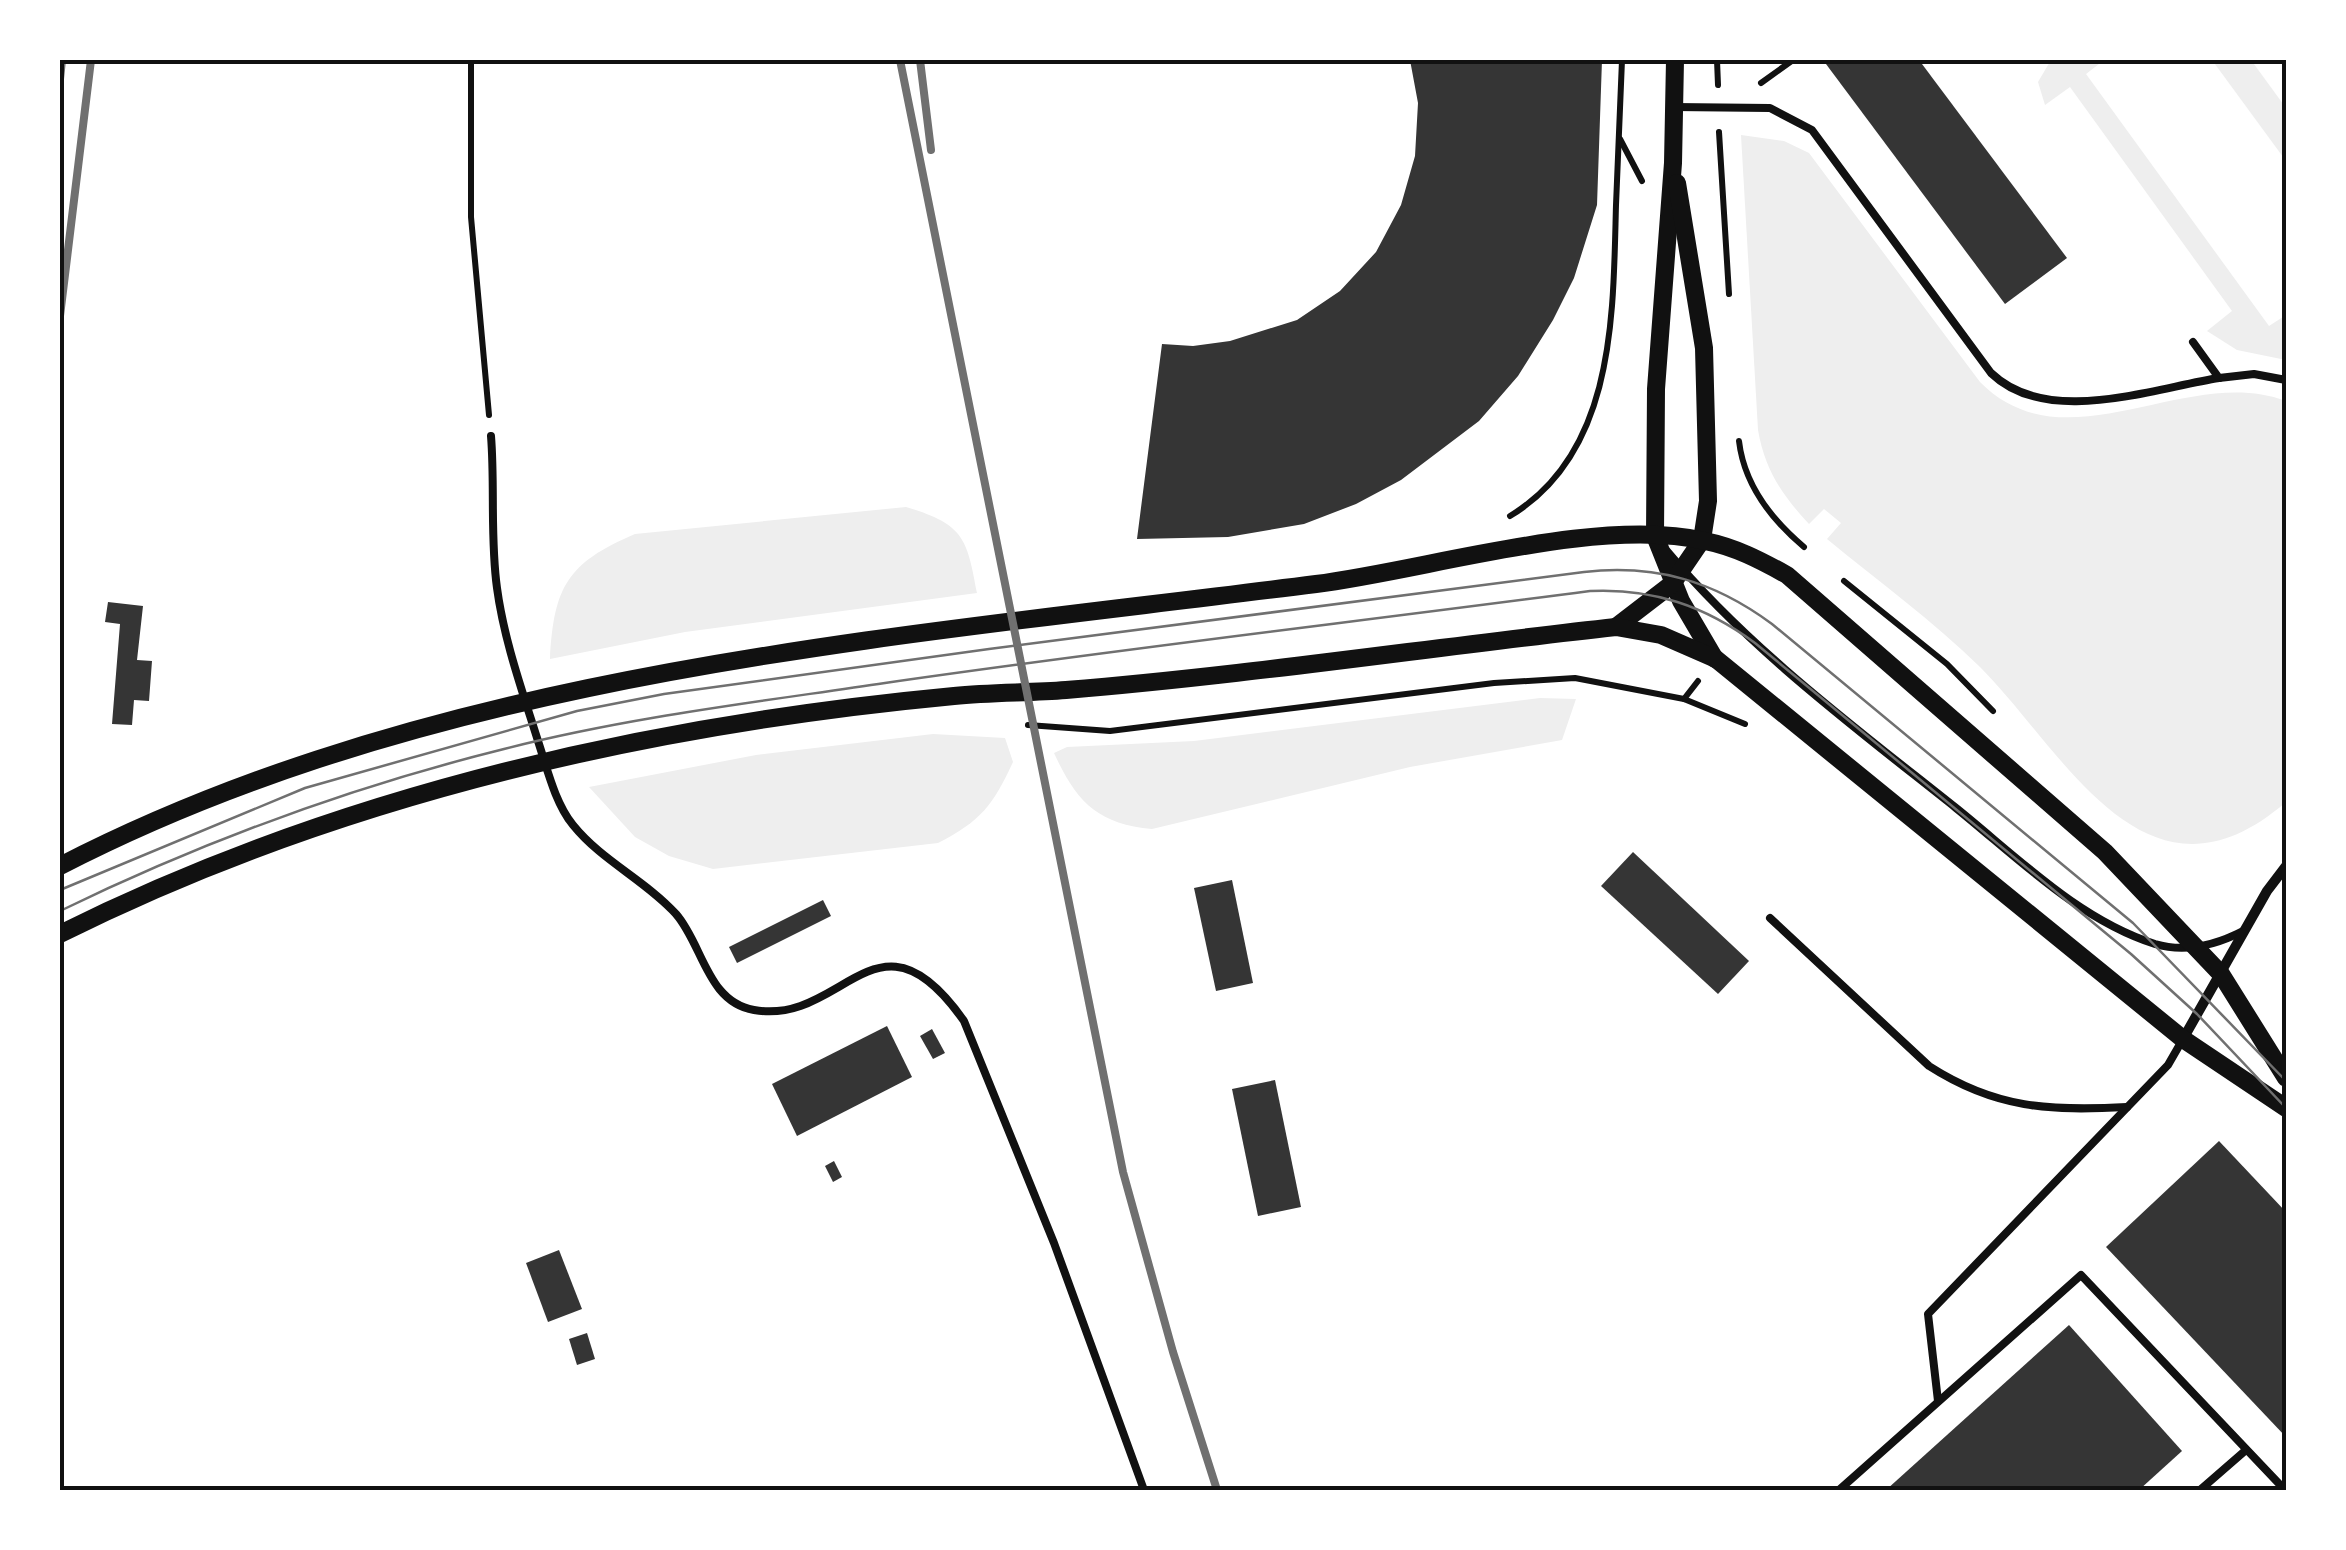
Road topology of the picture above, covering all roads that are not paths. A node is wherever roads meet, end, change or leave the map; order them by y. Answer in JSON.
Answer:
{"nodes":[{"id":1,"x":1675,"y":60,"type":"edge"},
{"id":2,"x":1674,"y":108,"type":"junction"},
{"id":3,"x":1673,"y":163,"type":"junction"},
{"id":4,"x":2193,"y":342,"type":"dead end"},
{"id":5,"x":2219,"y":378,"type":"junction"},
{"id":6,"x":2286,"y":380,"type":"edge"},
{"id":7,"x":491,"y":436,"type":"road end"},
{"id":8,"x":1655,"y":536,"type":"junction"},
{"id":9,"x":1702,"y":540,"type":"junction"},
{"id":10,"x":1678,"y":577,"type":"junction"},
{"id":11,"x":1616,"y":627,"type":"junction"},
{"id":12,"x":1716,"y":659,"type":"junction"},
{"id":13,"x":60,"y":866,"type":"edge"},
{"id":14,"x":2286,"y":866,"type":"edge"},
{"id":15,"x":1770,"y":918,"type":"dead end"},
{"id":16,"x":2246,"y":930,"type":"junction"},
{"id":17,"x":60,"y":934,"type":"edge"},
{"id":18,"x":2197,"y":948,"type":"junction"},
{"id":19,"x":2221,"y":974,"type":"junction"},
{"id":20,"x":2183,"y":1039,"type":"junction"},
{"id":21,"x":2286,"y":1078,"type":"edge"},
{"id":22,"x":2127,"y":1108,"type":"junction"},
{"id":23,"x":2286,"y":1108,"type":"edge"},
{"id":24,"x":1938,"y":1400,"type":"junction"},
{"id":25,"x":2246,"y":1450,"type":"junction"},
{"id":26,"x":1144,"y":1490,"type":"edge"},
{"id":27,"x":1839,"y":1490,"type":"edge"},
{"id":28,"x":2200,"y":1490,"type":"edge"},
{"id":29,"x":2284,"y":1490,"type":"edge"}],
"edges":[{"from":1,"to":2,"type":"street"},
{"from":2,"to":3,"type":"street"},
{"from":2,"to":5,"type":"lane"},
{"from":3,"to":8,"type":"street"},
{"from":3,"to":9,"type":"street"},
{"from":4,"to":5,"type":"lane"},
{"from":5,"to":6,"type":"lane"},
{"from":7,"to":26,"type":"lane"},
{"from":8,"to":9,"type":"street"},
{"from":8,"to":10,"type":"street"},
{"from":8,"to":13,"type":"street"},
{"from":9,"to":10,"type":"street"},
{"from":9,"to":18,"type":"street"},
{"from":10,"to":11,"type":"street"},
{"from":10,"to":12,"type":"street"},
{"from":10,"to":18,"type":"lane"},
{"from":11,"to":12,"type":"street"},
{"from":11,"to":17,"type":"street"},
{"from":12,"to":20,"type":"street"},
{"from":14,"to":16,"type":"street"},
{"from":15,"to":22,"type":"lane"},
{"from":16,"to":18,"type":"lane"},
{"from":16,"to":19,"type":"street"},
{"from":18,"to":19,"type":"street"},
{"from":19,"to":20,"type":"street"},
{"from":19,"to":21,"type":"street"},
{"from":20,"to":22,"type":"lane"},
{"from":20,"to":23,"type":"street"},
{"from":22,"to":24,"type":"lane"},
{"from":24,"to":25,"type":"lane"},
{"from":24,"to":27,"type":"lane"},
{"from":25,"to":28,"type":"lane"},
{"from":25,"to":29,"type":"lane"}]}
